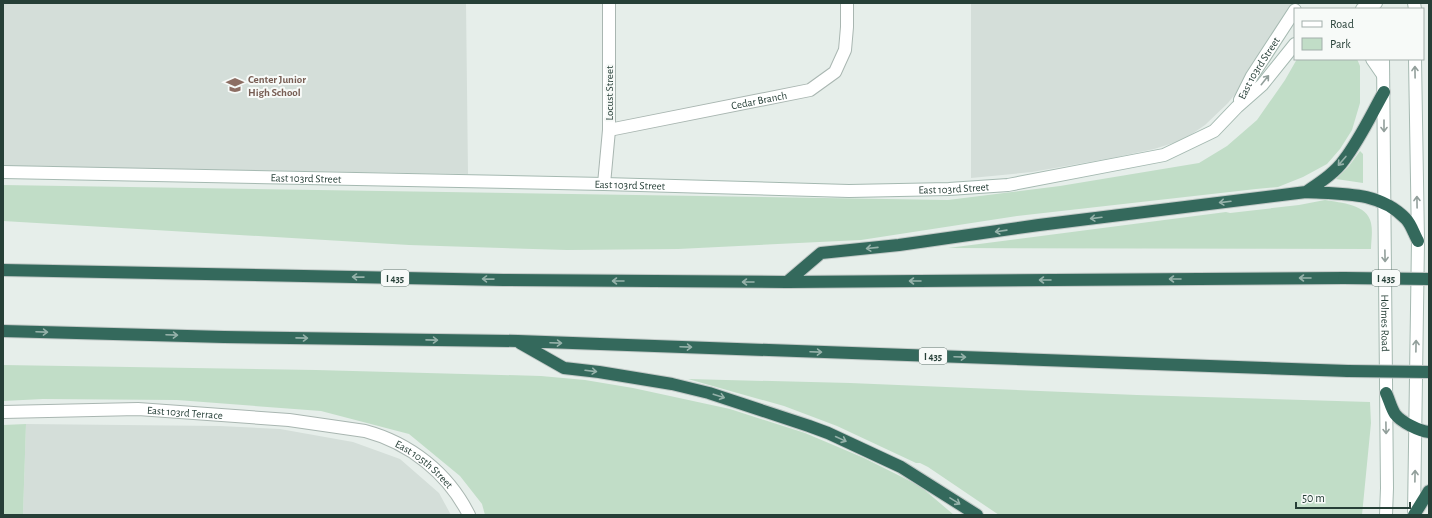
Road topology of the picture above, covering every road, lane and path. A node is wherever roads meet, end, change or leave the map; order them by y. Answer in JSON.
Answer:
{"nodes":[{"id":1,"x":608,"y":3,"type":"edge"},
{"id":2,"x":847,"y":3,"type":"edge"},
{"id":3,"x":1376,"y":3,"type":"edge"},
{"id":4,"x":1364,"y":8,"type":"edge"},
{"id":5,"x":1294,"y":11,"type":"edge"},
{"id":6,"x":1294,"y":45,"type":"edge"},
{"id":7,"x":1373,"y":60,"type":"edge"},
{"id":8,"x":1383,"y":60,"type":"edge"},
{"id":9,"x":1415,"y":60,"type":"edge"},
{"id":10,"x":1383,"y":75,"type":"junction"},
{"id":11,"x":1384,"y":92,"type":"junction"},
{"id":12,"x":1237,"y":107,"type":"junction"},
{"id":13,"x":609,"y":130,"type":"junction"},
{"id":14,"x":3,"y":172,"type":"edge"},
{"id":15,"x":604,"y":184,"type":"junction"},
{"id":16,"x":1306,"y":192,"type":"junction"},
{"id":17,"x":1384,"y":202,"type":"junction"},
{"id":18,"x":1418,"y":241,"type":"junction"},
{"id":19,"x":3,"y":270,"type":"edge"},
{"id":20,"x":1429,"y":279,"type":"edge"},
{"id":21,"x":786,"y":282,"type":"junction"},
{"id":22,"x":3,"y":331,"type":"edge"},
{"id":23,"x":518,"y":341,"type":"junction"},
{"id":24,"x":1429,"y":372,"type":"edge"},
{"id":25,"x":1386,"y":393,"type":"junction"},
{"id":26,"x":3,"y":412,"type":"edge"},
{"id":27,"x":1415,"y":427,"type":"junction"},
{"id":28,"x":365,"y":431,"type":"joint"},
{"id":29,"x":1429,"y":432,"type":"edge"},
{"id":30,"x":1429,"y":492,"type":"edge"},
{"id":31,"x":469,"y":515,"type":"edge"},
{"id":32,"x":977,"y":515,"type":"edge"},
{"id":33,"x":1386,"y":515,"type":"edge"},
{"id":34,"x":1414,"y":515,"type":"edge"}],
"edges":[{"from":1,"to":13,"type":"street","name":"Locust Street"},
{"from":2,"to":13,"type":"street","name":"Cedar Branch"},
{"from":3,"to":4,"type":"street"},
{"from":5,"to":12,"type":"street","name":"East 103rd Street"},
{"from":12,"to":6,"type":"street","name":"East 103rd Street","one_way":true},
{"from":7,"to":10,"type":"street"},
{"from":8,"to":10,"type":"street","name":"Holmes Road"},
{"from":18,"to":9,"type":"street","one_way":true},
{"from":10,"to":11,"type":"street","name":"Holmes Road"},
{"from":11,"to":16,"type":"highway","one_way":true},
{"from":11,"to":17,"type":"street","name":"Holmes Road","one_way":true},
{"from":12,"to":15,"type":"street","name":"East 103rd Street"},
{"from":13,"to":15,"type":"street","name":"Locust Street"},
{"from":14,"to":15,"type":"street","name":"East 103rd Street"},
{"from":16,"to":17,"type":"highway"},
{"from":16,"to":21,"type":"highway","one_way":true},
{"from":17,"to":18,"type":"highway"},
{"from":17,"to":25,"type":"street","name":"Holmes Road","one_way":true},
{"from":27,"to":18,"type":"street","one_way":true},
{"from":21,"to":19,"type":"highway","number":"I 435","one_way":true},
{"from":20,"to":21,"type":"highway","number":"I 435","one_way":true,"bridge":true},
{"from":22,"to":23,"type":"highway","number":"I 435","one_way":true},
{"from":23,"to":24,"type":"highway","number":"I 435","one_way":true,"bridge":true},
{"from":23,"to":32,"type":"highway","one_way":true},
{"from":25,"to":27,"type":"highway"},
{"from":25,"to":33,"type":"street","name":"Holmes Road","one_way":true},
{"from":26,"to":28,"type":"street","name":"East 103rd Terrace"},
{"from":27,"to":29,"type":"highway"},
{"from":34,"to":27,"type":"street","one_way":true},
{"from":28,"to":31,"type":"street","name":"East 105th Street"},
{"from":30,"to":34,"type":"highway"}]}
